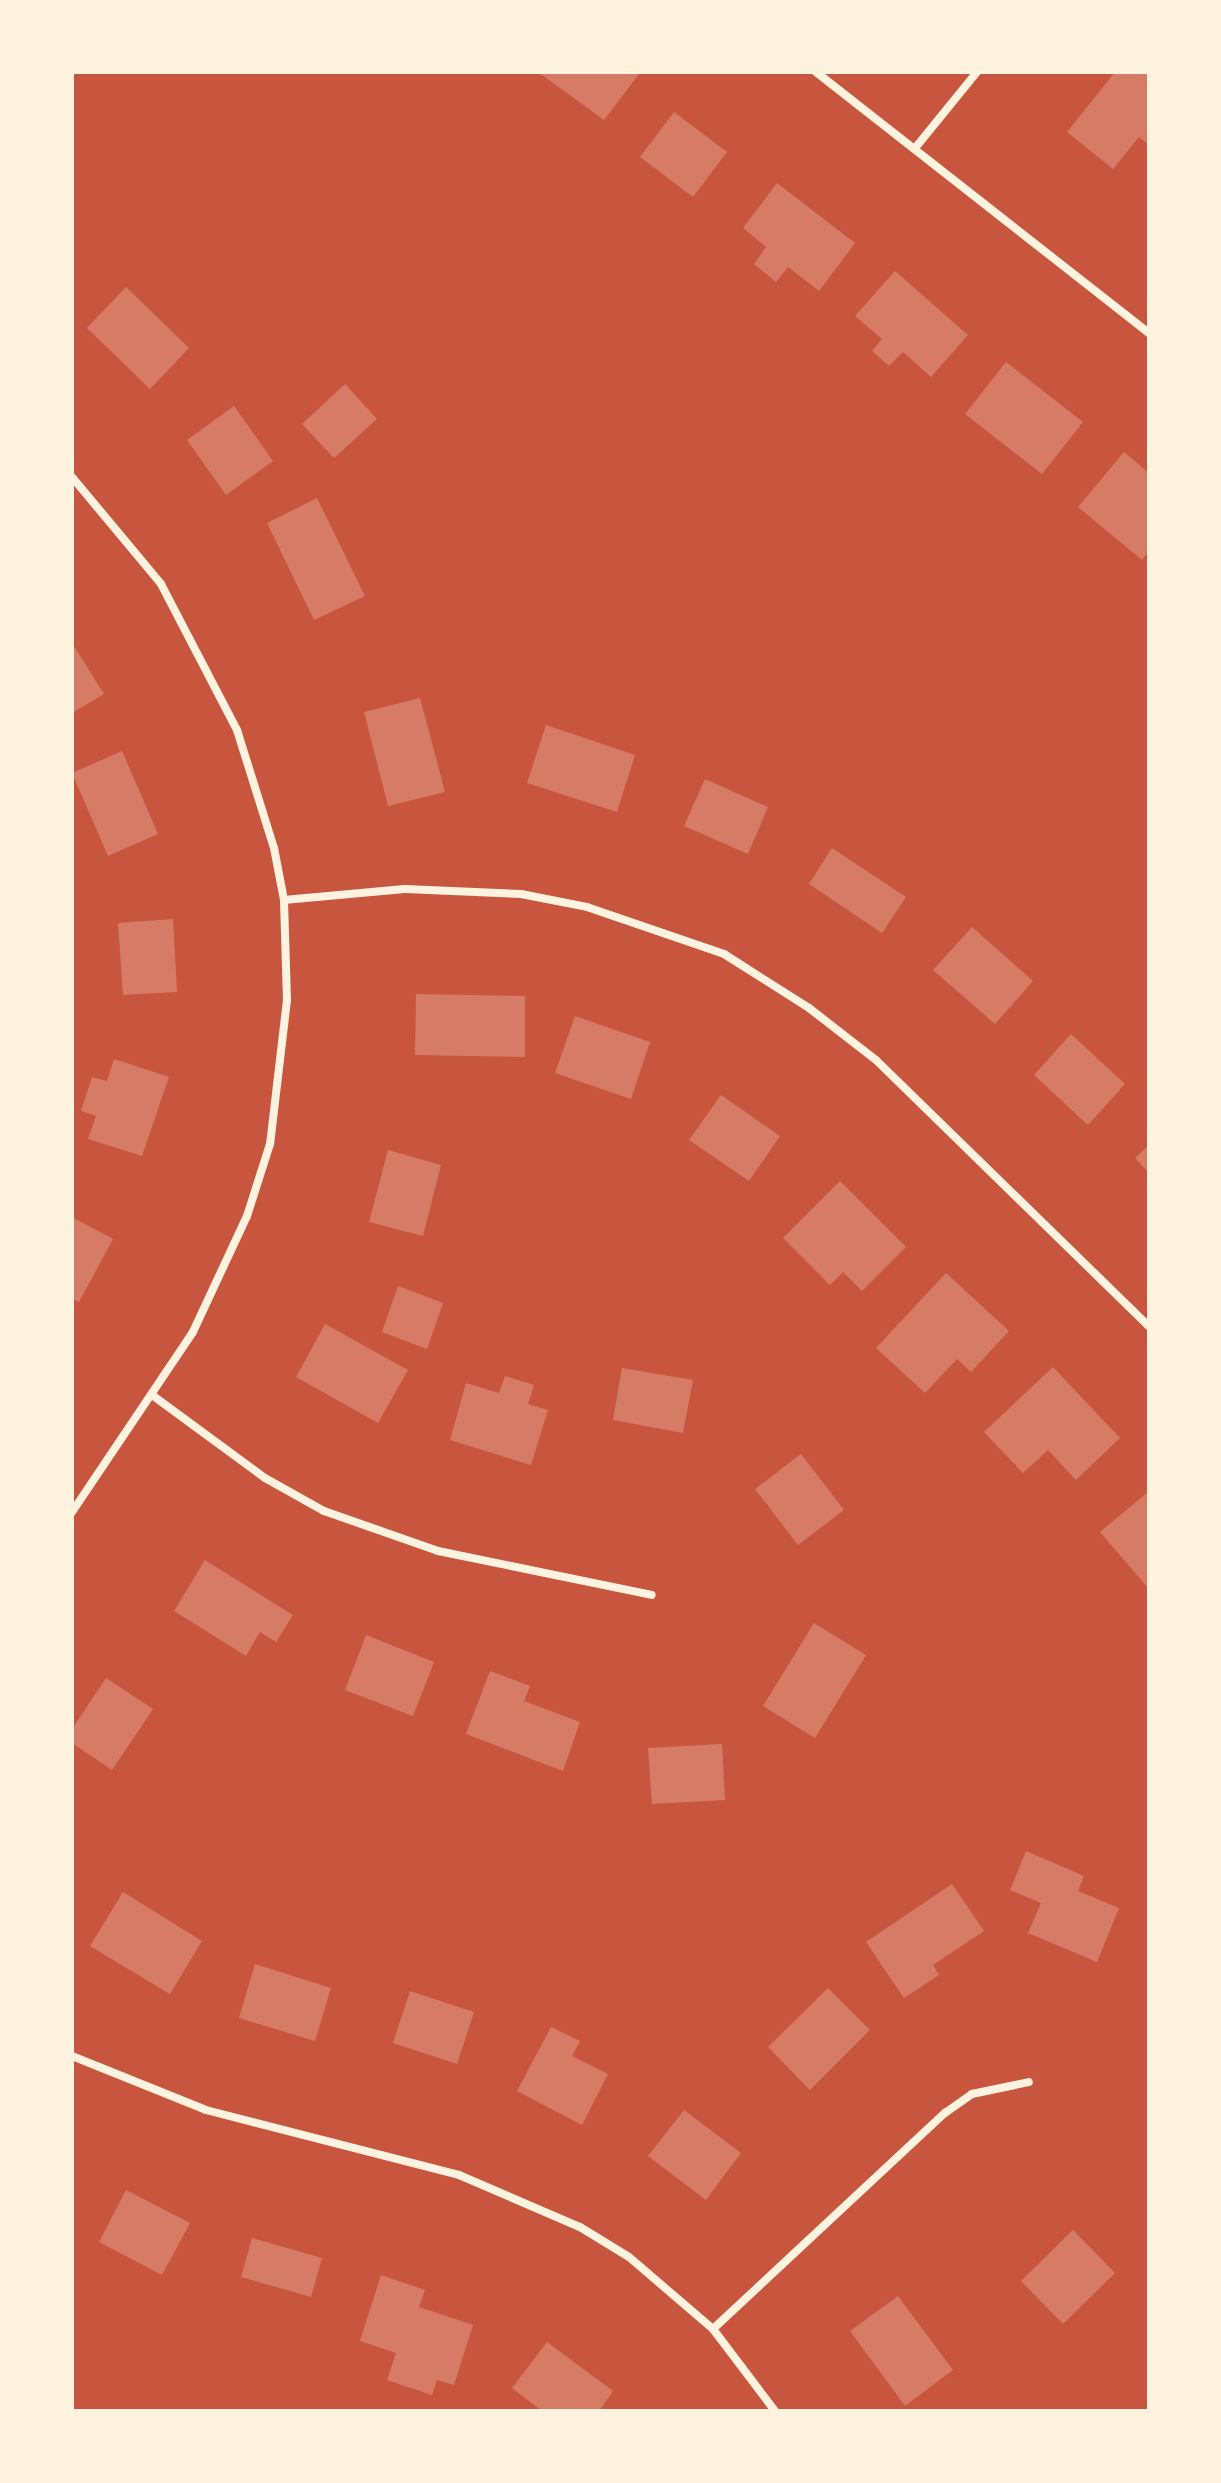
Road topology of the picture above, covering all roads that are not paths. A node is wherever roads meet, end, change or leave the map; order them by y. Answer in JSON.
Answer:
{"nodes":[{"id":1,"x":816,"y":72,"type":"edge"},
{"id":2,"x":977,"y":72,"type":"edge"},
{"id":3,"x":916,"y":147,"type":"junction"},
{"id":4,"x":1149,"y":333,"type":"edge"},
{"id":5,"x":72,"y":477,"type":"edge"},
{"id":6,"x":284,"y":900,"type":"junction"},
{"id":7,"x":1149,"y":1326,"type":"edge"},
{"id":8,"x":152,"y":1395,"type":"junction"},
{"id":9,"x":72,"y":1512,"type":"edge"},
{"id":10,"x":652,"y":1595,"type":"dead end"},
{"id":11,"x":72,"y":2056,"type":"edge"},
{"id":12,"x":1029,"y":2082,"type":"dead end"},
{"id":13,"x":713,"y":2329,"type":"junction"},
{"id":14,"x":775,"y":2411,"type":"edge"}],
"edges":[{"from":1,"to":3,"type":"street"},
{"from":2,"to":3,"type":"street"},
{"from":3,"to":4,"type":"street"},
{"from":5,"to":6,"type":"street"},
{"from":6,"to":7,"type":"street"},
{"from":6,"to":8,"type":"street"},
{"from":8,"to":9,"type":"street"},
{"from":8,"to":10,"type":"street"},
{"from":11,"to":13,"type":"street"},
{"from":12,"to":13,"type":"street"},
{"from":13,"to":14,"type":"street"}]}
